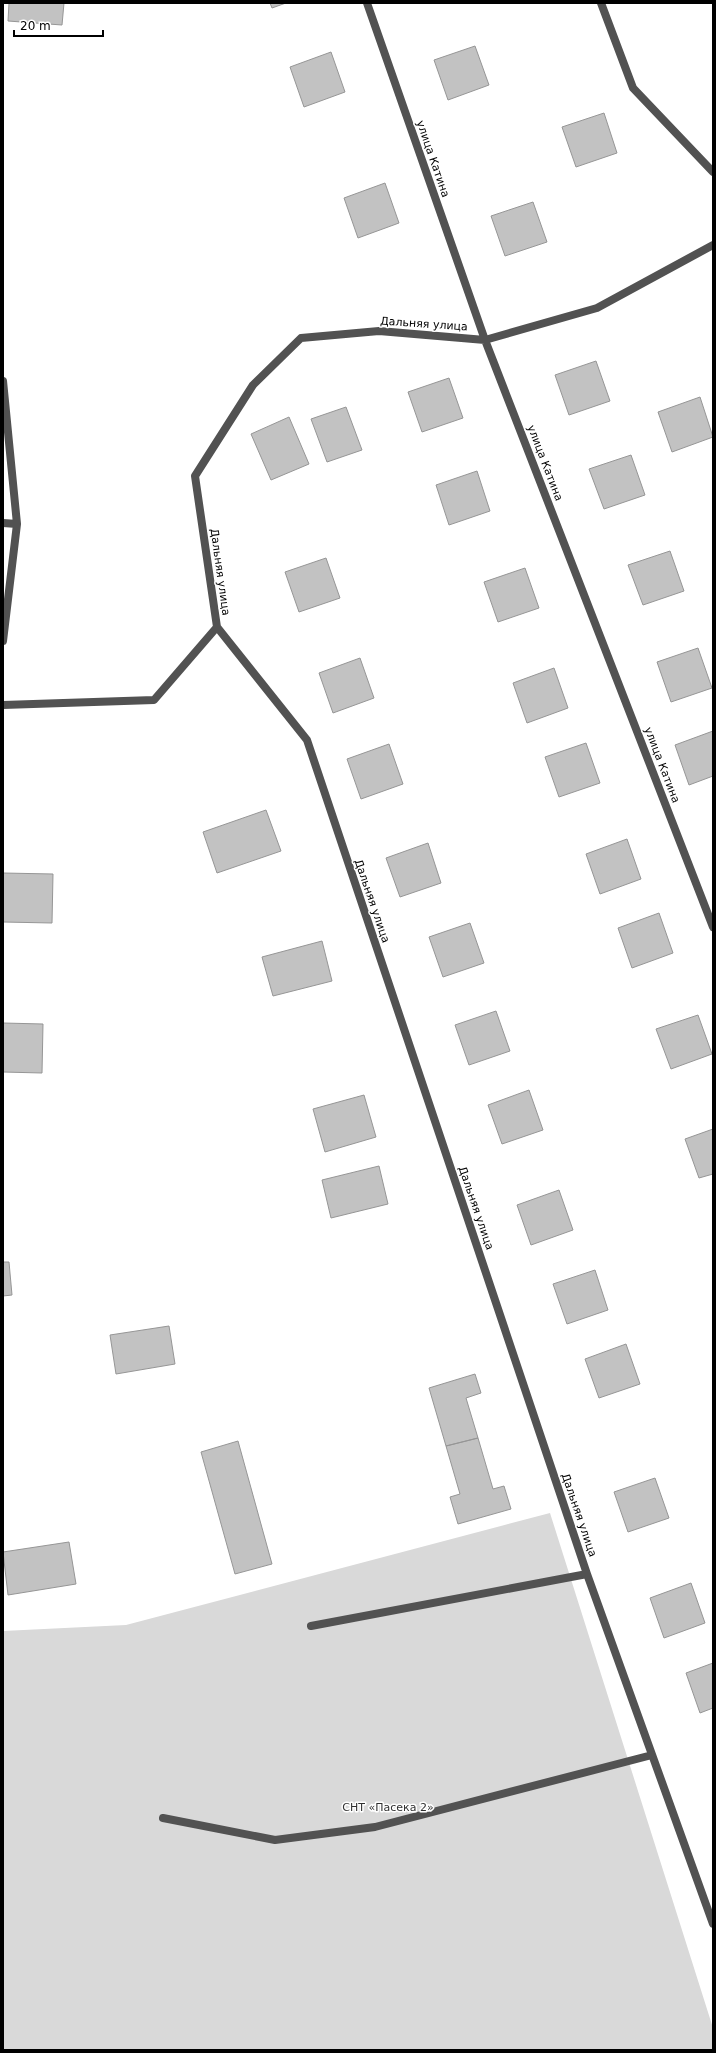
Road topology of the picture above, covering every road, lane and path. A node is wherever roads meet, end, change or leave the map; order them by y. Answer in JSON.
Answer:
{"nodes":[{"id":1,"x":367,"y":3,"type":"edge"},
{"id":2,"x":601,"y":3,"type":"edge"},
{"id":3,"x":713,"y":172,"type":"edge"},
{"id":4,"x":713,"y":245,"type":"edge"},
{"id":5,"x":485,"y":340,"type":"junction"},
{"id":6,"x":3,"y":381,"type":"edge"},
{"id":7,"x":3,"y":523,"type":"edge"},
{"id":8,"x":17,"y":524,"type":"junction"},
{"id":9,"x":217,"y":627,"type":"junction"},
{"id":10,"x":3,"y":641,"type":"edge"},
{"id":11,"x":3,"y":705,"type":"edge"},
{"id":12,"x":713,"y":927,"type":"edge"},
{"id":13,"x":587,"y":1574,"type":"junction"},
{"id":14,"x":310,"y":1626,"type":"dead end"},
{"id":15,"x":652,"y":1755,"type":"junction"},
{"id":16,"x":163,"y":1818,"type":"dead end"},
{"id":17,"x":713,"y":1924,"type":"edge"}],
"edges":[{"from":1,"to":5,"type":"street","name":"улица Катина"},
{"from":2,"to":3,"type":"street"},
{"from":4,"to":5,"type":"street","name":"Дальняя улица"},
{"from":5,"to":9,"type":"street","name":"Дальняя улица"},
{"from":5,"to":12,"type":"street","name":"улица Катина"},
{"from":6,"to":8,"type":"street"},
{"from":7,"to":8,"type":"street"},
{"from":8,"to":10,"type":"street"},
{"from":9,"to":11,"type":"street"},
{"from":9,"to":13,"type":"street","name":"Дальняя улица"},
{"from":13,"to":14,"type":"street"},
{"from":13,"to":15,"type":"street","name":"Дальняя улица"},
{"from":15,"to":16,"type":"street"},
{"from":15,"to":17,"type":"street","name":"Дальняя улица"}]}
